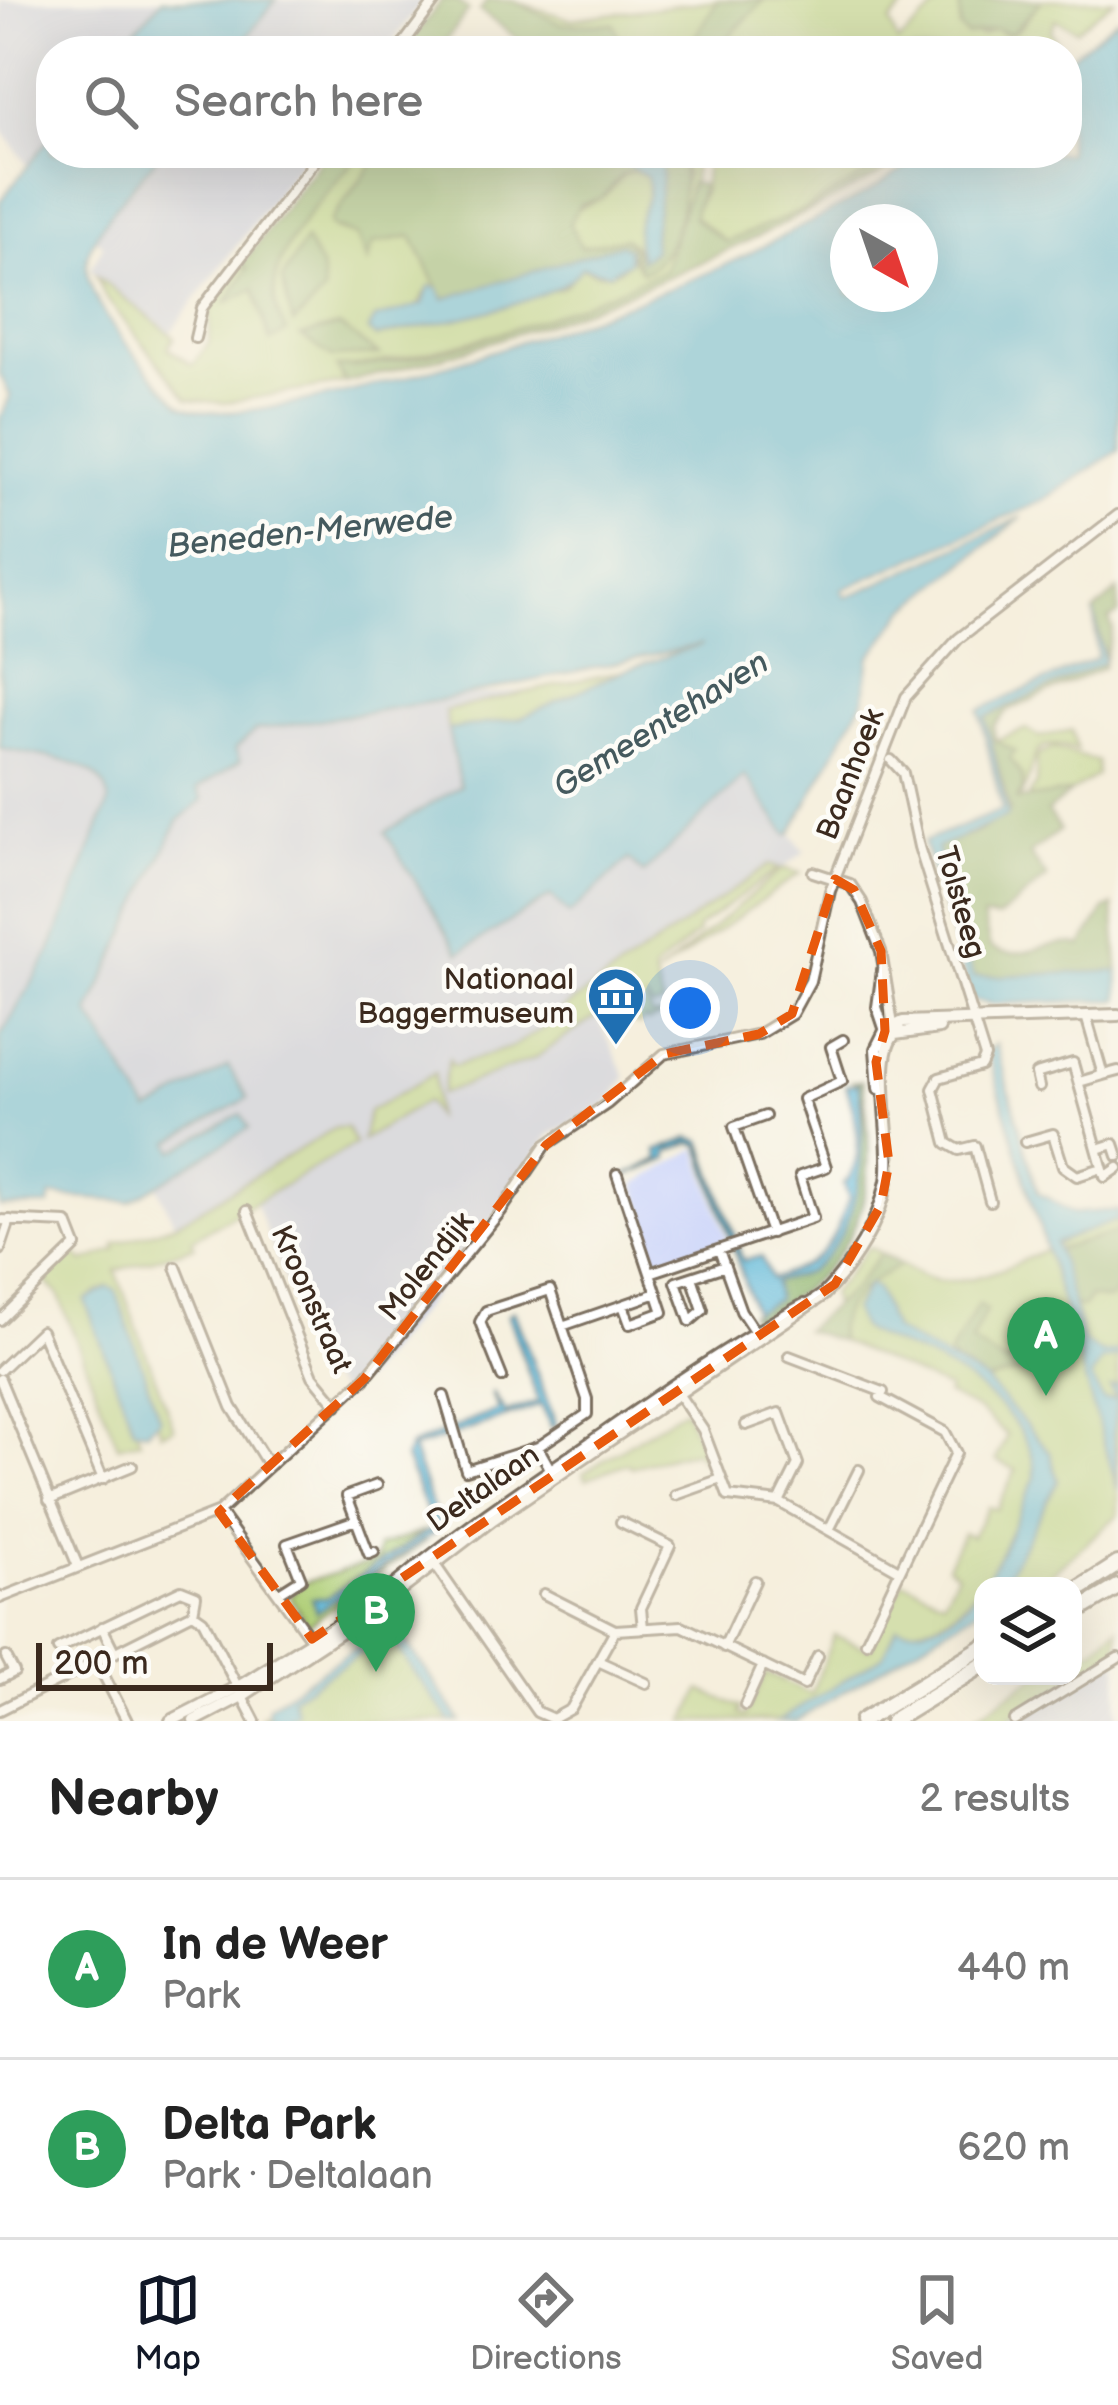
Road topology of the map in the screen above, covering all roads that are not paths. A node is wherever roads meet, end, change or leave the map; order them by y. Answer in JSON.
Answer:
{"nodes":[{"id":1,"x":436,"y":0,"type":"edge"},
{"id":2,"x":409,"y":36,"type":"edge"},
{"id":3,"x":309,"y":168,"type":"edge"},
{"id":4,"x":195,"y":338,"type":"dead end"},
{"id":5,"x":1118,"y":515,"type":"edge"},
{"id":6,"x":891,"y":760,"type":"dead end"},
{"id":7,"x":813,"y":872,"type":"dead end"},
{"id":8,"x":835,"y":879,"type":"junction"},
{"id":9,"x":802,"y":999,"type":"joint"},
{"id":10,"x":1118,"y":1015,"type":"edge"},
{"id":11,"x":1086,"y":1016,"type":"junction"},
{"id":12,"x":969,"y":1023,"type":"junction"},
{"id":13,"x":891,"y":1030,"type":"junction"},
{"id":14,"x":843,"y":1040,"type":"dead end"},
{"id":15,"x":1118,"y":1071,"type":"edge"},
{"id":16,"x":1103,"y":1075,"type":"junction"},
{"id":17,"x":1079,"y":1082,"type":"junction"},
{"id":18,"x":1039,"y":1087,"type":"dead end"},
{"id":19,"x":766,"y":1116,"type":"dead end"},
{"id":20,"x":1116,"y":1141,"type":"edge"},
{"id":21,"x":1025,"y":1142,"type":"dead end"},
{"id":22,"x":1098,"y":1149,"type":"junction"},
{"id":23,"x":1118,"y":1156,"type":"edge"},
{"id":24,"x":1103,"y":1168,"type":"junction"},
{"id":25,"x":1118,"y":1168,"type":"edge"},
{"id":26,"x":616,"y":1174,"type":"dead end"},
{"id":27,"x":990,"y":1201,"type":"dead end"},
{"id":28,"x":247,"y":1211,"type":"dead end"},
{"id":29,"x":5,"y":1220,"type":"edge"},
{"id":30,"x":771,"y":1232,"type":"junction"},
{"id":31,"x":0,"y":1250,"type":"edge"},
{"id":32,"x":719,"y":1250,"type":"junction"},
{"id":33,"x":725,"y":1266,"type":"junction"},
{"id":34,"x":176,"y":1267,"type":"dead end"},
{"id":35,"x":650,"y":1273,"type":"junction"},
{"id":36,"x":692,"y":1277,"type":"junction"},
{"id":37,"x":657,"y":1293,"type":"junction"},
{"id":38,"x":623,"y":1305,"type":"junction"},
{"id":39,"x":0,"y":1320,"type":"edge"},
{"id":40,"x":562,"y":1326,"type":"junction"},
{"id":41,"x":758,"y":1337,"type":"junction"},
{"id":42,"x":789,"y":1356,"type":"dead end"},
{"id":43,"x":0,"y":1375,"type":"edge"},
{"id":44,"x":502,"y":1377,"type":"dead end"},
{"id":45,"x":676,"y":1390,"type":"junction"},
{"id":46,"x":444,"y":1396,"type":"dead end"},
{"id":47,"x":337,"y":1405,"type":"junction"},
{"id":48,"x":746,"y":1425,"type":"dead end"},
{"id":49,"x":538,"y":1448,"type":"junction"},
{"id":50,"x":132,"y":1466,"type":"dead end"},
{"id":51,"x":270,"y":1466,"type":"junction"},
{"id":52,"x":859,"y":1470,"type":"dead end"},
{"id":53,"x":554,"y":1474,"type":"junction"},
{"id":54,"x":103,"y":1479,"type":"junction"},
{"id":55,"x":721,"y":1479,"type":"junction"},
{"id":56,"x":376,"y":1485,"type":"dead end"},
{"id":57,"x":676,"y":1495,"type":"dead end"},
{"id":58,"x":50,"y":1500,"type":"junction"},
{"id":59,"x":779,"y":1502,"type":"junction"},
{"id":60,"x":219,"y":1512,"type":"junction"},
{"id":61,"x":356,"y":1520,"type":"junction"},
{"id":62,"x":621,"y":1522,"type":"dead end"},
{"id":63,"x":829,"y":1530,"type":"junction"},
{"id":64,"x":374,"y":1552,"type":"dead end"},
{"id":65,"x":432,"y":1561,"type":"junction"},
{"id":66,"x":77,"y":1564,"type":"junction"},
{"id":67,"x":1118,"y":1564,"type":"edge"},
{"id":68,"x":899,"y":1570,"type":"junction"},
{"id":69,"x":755,"y":1581,"type":"dead end"},
{"id":70,"x":1082,"y":1587,"type":"edge"},
{"id":71,"x":1118,"y":1587,"type":"edge"},
{"id":72,"x":279,"y":1593,"type":"junction"},
{"id":73,"x":544,"y":1594,"type":"dead end"},
{"id":74,"x":0,"y":1598,"type":"edge"},
{"id":75,"x":1082,"y":1609,"type":"edge"},
{"id":76,"x":193,"y":1613,"type":"junction"},
{"id":77,"x":102,"y":1628,"type":"junction"},
{"id":78,"x":643,"y":1628,"type":"junction"},
{"id":79,"x":615,"y":1630,"type":"junction"},
{"id":80,"x":866,"y":1642,"type":"dead end"},
{"id":81,"x":315,"y":1643,"type":"junction"},
{"id":82,"x":724,"y":1646,"type":"junction"},
{"id":83,"x":58,"y":1648,"type":"dead end"},
{"id":84,"x":115,"y":1653,"type":"junction"},
{"id":85,"x":974,"y":1653,"type":"edge"},
{"id":86,"x":818,"y":1656,"type":"dead end"},
{"id":87,"x":6,"y":1657,"type":"dead end"},
{"id":88,"x":1118,"y":1658,"type":"edge"},
{"id":89,"x":598,"y":1661,"type":"junction"},
{"id":90,"x":97,"y":1662,"type":"junction"},
{"id":91,"x":763,"y":1665,"type":"junction"},
{"id":92,"x":974,"y":1671,"type":"edge"},
{"id":93,"x":0,"y":1679,"type":"edge"},
{"id":94,"x":646,"y":1682,"type":"dead end"},
{"id":95,"x":239,"y":1692,"type":"junction"},
{"id":96,"x":745,"y":1705,"type":"dead end"},
{"id":97,"x":0,"y":1711,"type":"edge"},
{"id":98,"x":553,"y":1720,"type":"edge"},
{"id":99,"x":4,"y":1721,"type":"edge"},
{"id":100,"x":127,"y":1721,"type":"edge"},
{"id":101,"x":171,"y":1721,"type":"edge"},
{"id":102,"x":194,"y":1721,"type":"edge"},
{"id":103,"x":254,"y":1721,"type":"edge"},
{"id":104,"x":862,"y":1721,"type":"edge"},
{"id":105,"x":892,"y":1721,"type":"edge"},
{"id":106,"x":1015,"y":1721,"type":"edge"}],
"edges":[{"from":1,"to":2,"type":"street"},
{"from":3,"to":4,"type":"street"},
{"from":5,"to":8,"type":"street","name":"Baanhoek"},
{"from":6,"to":12,"type":"street","name":"Tolsteeg"},
{"from":7,"to":8,"type":"street"},
{"from":8,"to":9,"type":"street","name":"Baanhoek"},
{"from":8,"to":13,"type":"street","name":"Deltalaan"},
{"from":9,"to":47,"type":"street","name":"Molendijk"},
{"from":10,"to":11,"type":"street"},
{"from":11,"to":12,"type":"street"},
{"from":11,"to":16,"type":"street"},
{"from":12,"to":13,"type":"street"},
{"from":12,"to":27,"type":"street","name":"Tolsteeg"},
{"from":13,"to":41,"type":"street","name":"Deltalaan"},
{"from":14,"to":30,"type":"street"},
{"from":15,"to":16,"type":"street"},
{"from":16,"to":17,"type":"street"},
{"from":17,"to":18,"type":"street"},
{"from":17,"to":22,"type":"street"},
{"from":19,"to":30,"type":"street"},
{"from":20,"to":22,"type":"street"},
{"from":20,"to":23,"type":"street"},
{"from":21,"to":24,"type":"street"},
{"from":22,"to":24,"type":"street"},
{"from":24,"to":25,"type":"street"},
{"from":26,"to":35,"type":"street"},
{"from":28,"to":47,"type":"street","name":"Kroonstraat"},
{"from":29,"to":31,"type":"street"},
{"from":29,"to":39,"type":"street"},
{"from":30,"to":32,"type":"street"},
{"from":32,"to":33,"type":"street"},
{"from":32,"to":35,"type":"street"},
{"from":33,"to":36,"type":"street"},
{"from":33,"to":41,"type":"street"},
{"from":34,"to":51,"type":"street"},
{"from":35,"to":37,"type":"street"},
{"from":36,"to":36,"type":"street"},
{"from":37,"to":38,"type":"street"},
{"from":37,"to":38,"type":"street"},
{"from":38,"to":40,"type":"street"},
{"from":40,"to":44,"type":"street"},
{"from":40,"to":49,"type":"street"},
{"from":41,"to":45,"type":"street","name":"Deltalaan"},
{"from":42,"to":68,"type":"street"},
{"from":43,"to":54,"type":"street"},
{"from":43,"to":58,"type":"street"},
{"from":45,"to":53,"type":"street","name":"Deltalaan"},
{"from":45,"to":55,"type":"street"},
{"from":46,"to":49,"type":"street"},
{"from":47,"to":51,"type":"street","name":"Molendijk"},
{"from":48,"to":59,"type":"street"},
{"from":49,"to":53,"type":"street"},
{"from":50,"to":54,"type":"street"},
{"from":51,"to":60,"type":"street","name":"Molendijk"},
{"from":52,"to":63,"type":"street"},
{"from":53,"to":65,"type":"street","name":"Deltalaan"},
{"from":54,"to":58,"type":"street"},
{"from":55,"to":57,"type":"street"},
{"from":55,"to":59,"type":"street"},
{"from":56,"to":61,"type":"street"},
{"from":58,"to":66,"type":"street"},
{"from":59,"to":63,"type":"street"},
{"from":60,"to":66,"type":"street","name":"Molendijk"},
{"from":60,"to":72,"type":"street"},
{"from":61,"to":64,"type":"street"},
{"from":61,"to":72,"type":"street"},
{"from":62,"to":78,"type":"street"},
{"from":63,"to":68,"type":"street"},
{"from":65,"to":81,"type":"street","name":"Deltalaan"},
{"from":65,"to":98,"type":"street"},
{"from":66,"to":74,"type":"street","name":"Molendijk"},
{"from":67,"to":70,"type":"highway"},
{"from":68,"to":80,"type":"street"},
{"from":69,"to":82,"type":"street"},
{"from":71,"to":75,"type":"highway"},
{"from":72,"to":81,"type":"street"},
{"from":73,"to":79,"type":"street"},
{"from":76,"to":77,"type":"street"},
{"from":76,"to":84,"type":"street"},
{"from":76,"to":95,"type":"street"},
{"from":77,"to":83,"type":"street"},
{"from":77,"to":84,"type":"street"},
{"from":78,"to":79,"type":"street"},
{"from":78,"to":82,"type":"street"},
{"from":79,"to":89,"type":"street"},
{"from":81,"to":95,"type":"street","name":"Deltalaan"},
{"from":82,"to":91,"type":"street"},
{"from":84,"to":90,"type":"street"},
{"from":85,"to":104,"type":"highway"},
{"from":86,"to":91,"type":"street"},
{"from":87,"to":93,"type":"street"},
{"from":88,"to":106,"type":"street"},
{"from":89,"to":94,"type":"street"},
{"from":89,"to":98,"type":"street"},
{"from":90,"to":97,"type":"street"},
{"from":90,"to":100,"type":"street"},
{"from":91,"to":96,"type":"street"},
{"from":92,"to":105,"type":"highway"},
{"from":95,"to":101,"type":"street","name":"Deltalaan"},
{"from":95,"to":102,"type":"street","name":"Deltalaan"},
{"from":95,"to":103,"type":"street"},
{"from":97,"to":99,"type":"street"}]}
